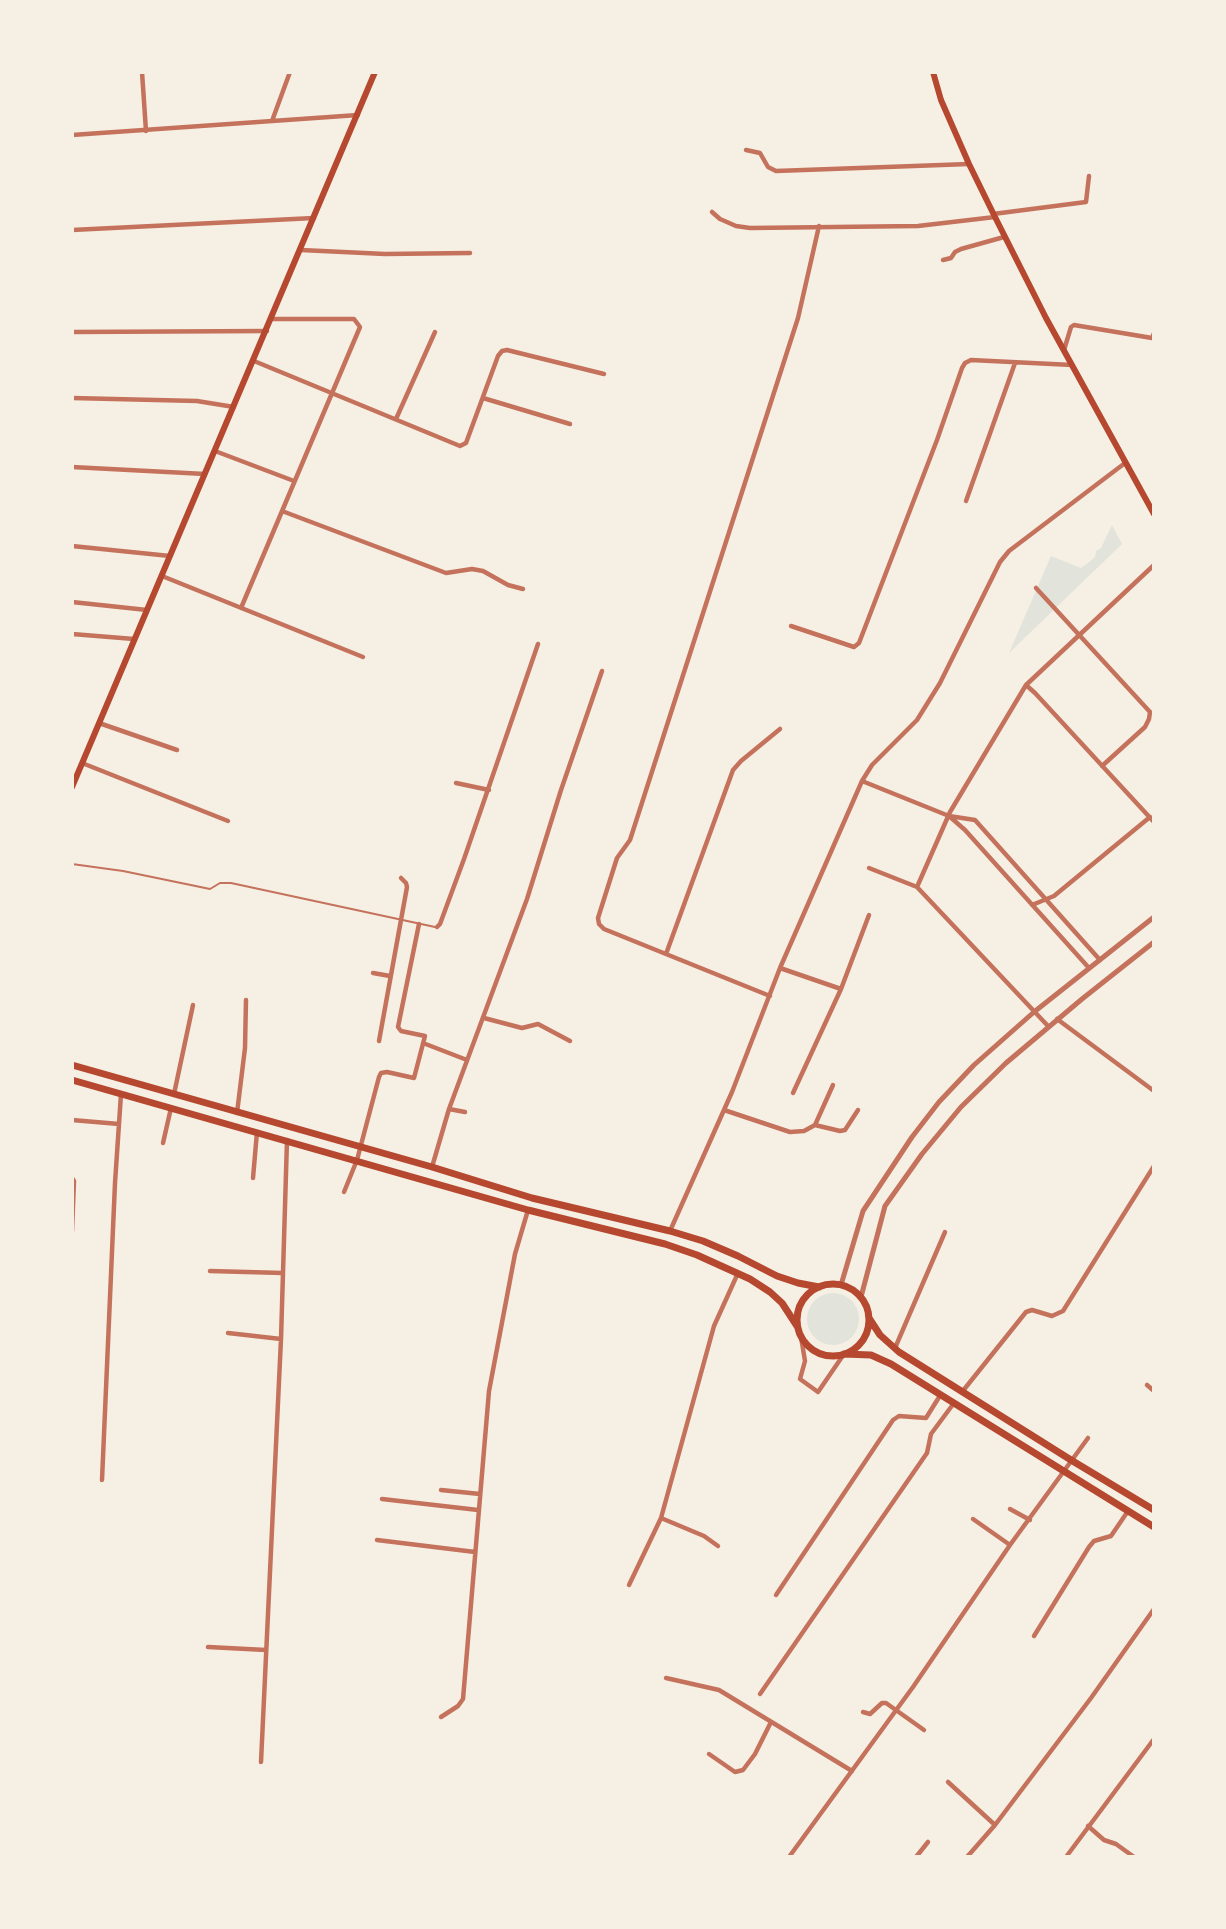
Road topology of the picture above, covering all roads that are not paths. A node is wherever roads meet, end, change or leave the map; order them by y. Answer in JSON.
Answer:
{"nodes":[{"id":1,"x":142,"y":72,"type":"edge"},
{"id":2,"x":290,"y":72,"type":"edge"},
{"id":3,"x":375,"y":72,"type":"edge"},
{"id":4,"x":933,"y":72,"type":"edge"},
{"id":5,"x":358,"y":115,"type":"junction"},
{"id":6,"x":272,"y":121,"type":"junction"},
{"id":7,"x":147,"y":131,"type":"junction"},
{"id":8,"x":72,"y":135,"type":"edge"},
{"id":9,"x":746,"y":150,"type":"dead end"},
{"id":10,"x":969,"y":164,"type":"junction"},
{"id":11,"x":1089,"y":176,"type":"dead end"},
{"id":12,"x":712,"y":212,"type":"dead end"},
{"id":13,"x":994,"y":216,"type":"junction"},
{"id":14,"x":314,"y":218,"type":"junction"},
{"id":15,"x":819,"y":226,"type":"junction"},
{"id":16,"x":72,"y":230,"type":"edge"},
{"id":17,"x":1004,"y":237,"type":"junction"},
{"id":18,"x":301,"y":250,"type":"junction"},
{"id":19,"x":470,"y":253,"type":"dead end"},
{"id":20,"x":944,"y":260,"type":"dead end"},
{"id":21,"x":272,"y":319,"type":"junction"},
{"id":22,"x":267,"y":331,"type":"junction"},
{"id":23,"x":72,"y":332,"type":"edge"},
{"id":24,"x":435,"y":332,"type":"dead end"},
{"id":25,"x":1153,"y":337,"type":"edge"},
{"id":26,"x":1064,"y":350,"type":"junction"},
{"id":27,"x":254,"y":361,"type":"junction"},
{"id":28,"x":1015,"y":363,"type":"junction"},
{"id":29,"x":1072,"y":364,"type":"junction"},
{"id":30,"x":604,"y":374,"type":"dead end"},
{"id":31,"x":332,"y":392,"type":"junction"},
{"id":32,"x":72,"y":398,"type":"edge"},
{"id":33,"x":483,"y":398,"type":"junction"},
{"id":34,"x":234,"y":407,"type":"junction"},
{"id":35,"x":396,"y":419,"type":"junction"},
{"id":36,"x":570,"y":424,"type":"dead end"},
{"id":37,"x":215,"y":451,"type":"junction"},
{"id":38,"x":1125,"y":463,"type":"junction"},
{"id":39,"x":72,"y":467,"type":"edge"},
{"id":40,"x":205,"y":474,"type":"junction"},
{"id":41,"x":294,"y":481,"type":"junction"},
{"id":42,"x":966,"y":501,"type":"dead end"},
{"id":43,"x":282,"y":511,"type":"junction"},
{"id":44,"x":1154,"y":514,"type":"edge"},
{"id":45,"x":72,"y":546,"type":"edge"},
{"id":46,"x":170,"y":556,"type":"junction"},
{"id":47,"x":1154,"y":565,"type":"edge"},
{"id":48,"x":162,"y":576,"type":"junction"},
{"id":49,"x":1036,"y":588,"type":"dead end"},
{"id":50,"x":523,"y":589,"type":"dead end"},
{"id":51,"x":72,"y":602,"type":"edge"},
{"id":52,"x":241,"y":608,"type":"junction"},
{"id":53,"x":147,"y":610,"type":"junction"},
{"id":54,"x":791,"y":626,"type":"dead end"},
{"id":55,"x":72,"y":634,"type":"edge"},
{"id":56,"x":1080,"y":634,"type":"junction"},
{"id":57,"x":134,"y":639,"type":"junction"},
{"id":58,"x":538,"y":644,"type":"dead end"},
{"id":59,"x":363,"y":657,"type":"dead end"},
{"id":60,"x":602,"y":671,"type":"dead end"},
{"id":61,"x":1026,"y":685,"type":"junction"},
{"id":62,"x":99,"y":723,"type":"junction"},
{"id":63,"x":780,"y":729,"type":"dead end"},
{"id":64,"x":177,"y":750,"type":"dead end"},
{"id":65,"x":81,"y":763,"type":"junction"},
{"id":66,"x":1102,"y":766,"type":"junction"},
{"id":67,"x":862,"y":781,"type":"junction"},
{"id":68,"x":456,"y":783,"type":"dead end"},
{"id":69,"x":72,"y":787,"type":"edge"},
{"id":70,"x":489,"y":790,"type":"junction"},
{"id":71,"x":949,"y":816,"type":"junction"},
{"id":72,"x":1152,"y":819,"type":"edge"},
{"id":73,"x":228,"y":821,"type":"dead end"},
{"id":74,"x":72,"y":864,"type":"edge"},
{"id":75,"x":869,"y":868,"type":"dead end"},
{"id":76,"x":400,"y":878,"type":"dead end"},
{"id":77,"x":917,"y":888,"type":"junction"},
{"id":78,"x":1047,"y":900,"type":"junction"},
{"id":79,"x":1032,"y":905,"type":"junction"},
{"id":80,"x":869,"y":915,"type":"dead end"},
{"id":81,"x":1154,"y":917,"type":"edge"},
{"id":82,"x":401,"y":920,"type":"junction"},
{"id":83,"x":419,"y":924,"type":"junction"},
{"id":84,"x":437,"y":927,"type":"joint"},
{"id":85,"x":1154,"y":942,"type":"edge"},
{"id":86,"x":666,"y":954,"type":"junction"},
{"id":87,"x":1100,"y":960,"type":"junction"},
{"id":88,"x":780,"y":968,"type":"junction"},
{"id":89,"x":1089,"y":968,"type":"junction"},
{"id":90,"x":373,"y":973,"type":"dead end"},
{"id":91,"x":390,"y":976,"type":"junction"},
{"id":92,"x":841,"y":989,"type":"junction"},
{"id":93,"x":770,"y":996,"type":"junction"},
{"id":94,"x":246,"y":1000,"type":"dead end"},
{"id":95,"x":193,"y":1005,"type":"dead end"},
{"id":96,"x":1034,"y":1012,"type":"junction"},
{"id":97,"x":484,"y":1018,"type":"junction"},
{"id":98,"x":1057,"y":1019,"type":"junction"},
{"id":99,"x":1048,"y":1026,"type":"junction"},
{"id":100,"x":379,"y":1041,"type":"dead end"},
{"id":101,"x":570,"y":1041,"type":"dead end"},
{"id":102,"x":423,"y":1043,"type":"junction"},
{"id":103,"x":467,"y":1060,"type":"junction"},
{"id":104,"x":72,"y":1065,"type":"edge"},
{"id":105,"x":72,"y":1080,"type":"edge"},
{"id":106,"x":833,"y":1084,"type":"dead end"},
{"id":107,"x":1154,"y":1090,"type":"edge"},
{"id":108,"x":793,"y":1093,"type":"dead end"},
{"id":109,"x":122,"y":1094,"type":"junction"},
{"id":110,"x":174,"y":1094,"type":"junction"},
{"id":111,"x":171,"y":1108,"type":"junction"},
{"id":112,"x":449,"y":1109,"type":"junction"},
{"id":113,"x":724,"y":1110,"type":"junction"},
{"id":114,"x":858,"y":1110,"type":"dead end"},
{"id":115,"x":465,"y":1112,"type":"dead end"},
{"id":116,"x":237,"y":1113,"type":"junction"},
{"id":117,"x":72,"y":1120,"type":"edge"},
{"id":118,"x":119,"y":1124,"type":"junction"},
{"id":119,"x":815,"y":1125,"type":"junction"},
{"id":120,"x":257,"y":1132,"type":"junction"},
{"id":121,"x":287,"y":1140,"type":"junction"},
{"id":122,"x":163,"y":1143,"type":"dead end"},
{"id":123,"x":361,"y":1148,"type":"junction"},
{"id":124,"x":357,"y":1160,"type":"junction"},
{"id":125,"x":1154,"y":1166,"type":"edge"},
{"id":126,"x":432,"y":1167,"type":"junction"},
{"id":127,"x":72,"y":1178,"type":"edge"},
{"id":128,"x":253,"y":1178,"type":"dead end"},
{"id":129,"x":344,"y":1192,"type":"dead end"},
{"id":130,"x":528,"y":1210,"type":"junction"},
{"id":131,"x":72,"y":1231,"type":"edge"},
{"id":132,"x":670,"y":1231,"type":"junction"},
{"id":133,"x":945,"y":1232,"type":"dead end"},
{"id":134,"x":210,"y":1271,"type":"dead end"},
{"id":135,"x":283,"y":1273,"type":"junction"},
{"id":136,"x":738,"y":1273,"type":"junction"},
{"id":137,"x":841,"y":1285,"type":"junction"},
{"id":138,"x":819,"y":1287,"type":"junction"},
{"id":139,"x":861,"y":1297,"type":"junction"},
{"id":140,"x":869,"y":1317,"type":"junction"},
{"id":141,"x":797,"y":1326,"type":"junction"},
{"id":142,"x":228,"y":1333,"type":"dead end"},
{"id":143,"x":801,"y":1337,"type":"junction"},
{"id":144,"x":281,"y":1339,"type":"junction"},
{"id":145,"x":895,"y":1348,"type":"junction"},
{"id":146,"x":843,"y":1354,"type":"junction"},
{"id":147,"x":1147,"y":1385,"type":"dead end"},
{"id":148,"x":1154,"y":1391,"type":"edge"},
{"id":149,"x":962,"y":1392,"type":"junction"},
{"id":150,"x":941,"y":1394,"type":"junction"},
{"id":151,"x":954,"y":1403,"type":"junction"},
{"id":152,"x":1088,"y":1438,"type":"dead end"},
{"id":153,"x":1071,"y":1460,"type":"junction"},
{"id":154,"x":1064,"y":1471,"type":"junction"},
{"id":155,"x":102,"y":1480,"type":"dead end"},
{"id":156,"x":441,"y":1490,"type":"dead end"},
{"id":157,"x":480,"y":1494,"type":"junction"},
{"id":158,"x":381,"y":1499,"type":"dead end"},
{"id":159,"x":1010,"y":1509,"type":"dead end"},
{"id":160,"x":478,"y":1510,"type":"junction"},
{"id":161,"x":1154,"y":1510,"type":"edge"},
{"id":162,"x":1128,"y":1511,"type":"junction"},
{"id":163,"x":661,"y":1518,"type":"junction"},
{"id":164,"x":973,"y":1519,"type":"dead end"},
{"id":165,"x":1030,"y":1520,"type":"junction"},
{"id":166,"x":1154,"y":1527,"type":"edge"},
{"id":167,"x":377,"y":1540,"type":"dead end"},
{"id":168,"x":1010,"y":1545,"type":"junction"},
{"id":169,"x":718,"y":1546,"type":"dead end"},
{"id":170,"x":475,"y":1552,"type":"junction"},
{"id":171,"x":629,"y":1585,"type":"dead end"},
{"id":172,"x":776,"y":1595,"type":"dead end"},
{"id":173,"x":1154,"y":1610,"type":"edge"},
{"id":174,"x":1034,"y":1636,"type":"dead end"},
{"id":175,"x":208,"y":1647,"type":"dead end"},
{"id":176,"x":266,"y":1650,"type":"junction"},
{"id":177,"x":666,"y":1677,"type":"dead end"},
{"id":178,"x":760,"y":1694,"type":"dead end"},
{"id":179,"x":896,"y":1709,"type":"junction"},
{"id":180,"x":863,"y":1712,"type":"dead end"},
{"id":181,"x":441,"y":1717,"type":"dead end"},
{"id":182,"x":771,"y":1722,"type":"junction"},
{"id":183,"x":924,"y":1730,"type":"dead end"},
{"id":184,"x":1154,"y":1739,"type":"edge"},
{"id":185,"x":709,"y":1754,"type":"dead end"},
{"id":186,"x":261,"y":1762,"type":"dead end"},
{"id":187,"x":852,"y":1771,"type":"junction"},
{"id":188,"x":948,"y":1782,"type":"dead end"},
{"id":189,"x":995,"y":1825,"type":"junction"},
{"id":190,"x":1088,"y":1826,"type":"junction"},
{"id":191,"x":928,"y":1842,"type":"dead end"},
{"id":192,"x":789,"y":1857,"type":"edge"},
{"id":193,"x":916,"y":1857,"type":"edge"},
{"id":194,"x":967,"y":1857,"type":"edge"},
{"id":195,"x":1066,"y":1857,"type":"edge"},
{"id":196,"x":1134,"y":1857,"type":"edge"}],
"edges":[{"from":1,"to":7,"type":"street"},
{"from":2,"to":6,"type":"street"},
{"from":3,"to":5,"type":"main road"},
{"from":4,"to":10,"type":"main road"},
{"from":5,"to":6,"type":"street"},
{"from":5,"to":14,"type":"main road"},
{"from":6,"to":7,"type":"street"},
{"from":7,"to":8,"type":"street"},
{"from":9,"to":10,"type":"street"},
{"from":10,"to":13,"type":"main road"},
{"from":11,"to":13,"type":"street"},
{"from":12,"to":15,"type":"street"},
{"from":13,"to":15,"type":"street"},
{"from":13,"to":17,"type":"main road"},
{"from":14,"to":16,"type":"street"},
{"from":14,"to":18,"type":"main road"},
{"from":15,"to":86,"type":"street"},
{"from":17,"to":20,"type":"street"},
{"from":17,"to":26,"type":"main road"},
{"from":18,"to":19,"type":"street"},
{"from":18,"to":21,"type":"main road"},
{"from":21,"to":22,"type":"main road"},
{"from":21,"to":31,"type":"street"},
{"from":22,"to":23,"type":"street"},
{"from":22,"to":27,"type":"main road"},
{"from":24,"to":35,"type":"street"},
{"from":25,"to":26,"type":"street"},
{"from":26,"to":29,"type":"main road"},
{"from":27,"to":31,"type":"street"},
{"from":27,"to":34,"type":"main road"},
{"from":28,"to":29,"type":"street"},
{"from":28,"to":42,"type":"street"},
{"from":28,"to":54,"type":"street"},
{"from":29,"to":38,"type":"main road"},
{"from":30,"to":33,"type":"street"},
{"from":31,"to":35,"type":"street"},
{"from":31,"to":41,"type":"street"},
{"from":32,"to":34,"type":"street"},
{"from":33,"to":35,"type":"street"},
{"from":33,"to":36,"type":"street"},
{"from":34,"to":37,"type":"main road"},
{"from":37,"to":40,"type":"main road"},
{"from":37,"to":41,"type":"street"},
{"from":38,"to":44,"type":"main road"},
{"from":38,"to":67,"type":"street"},
{"from":39,"to":40,"type":"street"},
{"from":40,"to":46,"type":"main road"},
{"from":41,"to":43,"type":"street"},
{"from":43,"to":50,"type":"street"},
{"from":43,"to":52,"type":"street"},
{"from":45,"to":46,"type":"street"},
{"from":46,"to":48,"type":"main road"},
{"from":47,"to":56,"type":"street"},
{"from":48,"to":52,"type":"street"},
{"from":48,"to":53,"type":"main road"},
{"from":49,"to":56,"type":"street"},
{"from":51,"to":53,"type":"street"},
{"from":52,"to":59,"type":"street"},
{"from":53,"to":57,"type":"main road"},
{"from":55,"to":57,"type":"street"},
{"from":56,"to":61,"type":"street"},
{"from":56,"to":66,"type":"street"},
{"from":57,"to":62,"type":"main road"},
{"from":58,"to":70,"type":"street"},
{"from":60,"to":97,"type":"street"},
{"from":61,"to":66,"type":"street"},
{"from":61,"to":71,"type":"street"},
{"from":62,"to":64,"type":"street"},
{"from":62,"to":65,"type":"main road"},
{"from":63,"to":86,"type":"street"},
{"from":65,"to":69,"type":"main road"},
{"from":65,"to":73,"type":"street"},
{"from":66,"to":72,"type":"street"},
{"from":67,"to":71,"type":"street"},
{"from":67,"to":88,"type":"street"},
{"from":68,"to":70,"type":"street"},
{"from":70,"to":84,"type":"street"},
{"from":71,"to":77,"type":"street"},
{"from":71,"to":78,"type":"street"},
{"from":71,"to":79,"type":"street"},
{"from":72,"to":78,"type":"street"},
{"from":74,"to":82,"type":"lane"},
{"from":75,"to":77,"type":"street"},
{"from":76,"to":82,"type":"street"},
{"from":77,"to":96,"type":"street"},
{"from":78,"to":79,"type":"street"},
{"from":78,"to":87,"type":"street"},
{"from":79,"to":89,"type":"street"},
{"from":80,"to":92,"type":"street"},
{"from":81,"to":87,"type":"street"},
{"from":82,"to":83,"type":"lane"},
{"from":82,"to":91,"type":"street"},
{"from":83,"to":84,"type":"lane"},
{"from":83,"to":102,"type":"street"},
{"from":85,"to":98,"type":"street"},
{"from":86,"to":93,"type":"street"},
{"from":87,"to":89,"type":"street"},
{"from":88,"to":92,"type":"street"},
{"from":88,"to":93,"type":"street"},
{"from":89,"to":96,"type":"street"},
{"from":90,"to":91,"type":"street"},
{"from":91,"to":100,"type":"street"},
{"from":92,"to":108,"type":"street"},
{"from":93,"to":113,"type":"street"},
{"from":94,"to":116,"type":"street"},
{"from":95,"to":110,"type":"street"},
{"from":96,"to":99,"type":"street"},
{"from":96,"to":137,"type":"street"},
{"from":97,"to":101,"type":"street"},
{"from":97,"to":103,"type":"street"},
{"from":98,"to":99,"type":"street"},
{"from":98,"to":107,"type":"street"},
{"from":99,"to":139,"type":"street"},
{"from":102,"to":103,"type":"street"},
{"from":102,"to":123,"type":"street"},
{"from":103,"to":112,"type":"street"},
{"from":104,"to":110,"type":"main road"},
{"from":105,"to":109,"type":"main road"},
{"from":106,"to":119,"type":"street"},
{"from":109,"to":111,"type":"main road"},
{"from":109,"to":118,"type":"street"},
{"from":110,"to":116,"type":"main road"},
{"from":111,"to":120,"type":"main road"},
{"from":111,"to":122,"type":"street"},
{"from":112,"to":115,"type":"street"},
{"from":112,"to":126,"type":"street"},
{"from":113,"to":119,"type":"street"},
{"from":113,"to":132,"type":"street"},
{"from":114,"to":119,"type":"street"},
{"from":116,"to":123,"type":"main road"},
{"from":117,"to":118,"type":"street"},
{"from":118,"to":155,"type":"street"},
{"from":120,"to":121,"type":"main road"},
{"from":120,"to":128,"type":"street"},
{"from":121,"to":124,"type":"main road"},
{"from":121,"to":135,"type":"street"},
{"from":123,"to":124,"type":"street"},
{"from":123,"to":126,"type":"main road"},
{"from":124,"to":129,"type":"street"},
{"from":124,"to":130,"type":"main road"},
{"from":125,"to":149,"type":"street"},
{"from":126,"to":132,"type":"main road"},
{"from":127,"to":131,"type":"street"},
{"from":130,"to":136,"type":"main road"},
{"from":130,"to":157,"type":"street"},
{"from":132,"to":138,"type":"main road"},
{"from":133,"to":145,"type":"street"},
{"from":134,"to":135,"type":"street"},
{"from":135,"to":144,"type":"street"},
{"from":136,"to":141,"type":"main road"},
{"from":136,"to":163,"type":"street"},
{"from":137,"to":138,"type":"main road"},
{"from":137,"to":139,"type":"main road"},
{"from":138,"to":141,"type":"main road"},
{"from":139,"to":140,"type":"main road"},
{"from":140,"to":145,"type":"main road"},
{"from":140,"to":146,"type":"main road"},
{"from":141,"to":143,"type":"main road"},
{"from":142,"to":144,"type":"street"},
{"from":143,"to":146,"type":"main road"},
{"from":143,"to":146,"type":"street"},
{"from":144,"to":176,"type":"street"},
{"from":145,"to":149,"type":"main road"},
{"from":146,"to":150,"type":"main road"},
{"from":147,"to":148,"type":"street"},
{"from":149,"to":153,"type":"main road"},
{"from":150,"to":151,"type":"main road"},
{"from":150,"to":172,"type":"street"},
{"from":151,"to":154,"type":"main road"},
{"from":151,"to":178,"type":"street"},
{"from":152,"to":153,"type":"street"},
{"from":153,"to":154,"type":"street"},
{"from":153,"to":161,"type":"main road"},
{"from":154,"to":162,"type":"main road"},
{"from":154,"to":165,"type":"street"},
{"from":156,"to":157,"type":"street"},
{"from":157,"to":160,"type":"street"},
{"from":158,"to":160,"type":"street"},
{"from":159,"to":165,"type":"street"},
{"from":160,"to":170,"type":"street"},
{"from":162,"to":166,"type":"main road"},
{"from":162,"to":174,"type":"street"},
{"from":163,"to":169,"type":"street"},
{"from":163,"to":171,"type":"street"},
{"from":164,"to":168,"type":"street"},
{"from":165,"to":168,"type":"street"},
{"from":167,"to":170,"type":"street"},
{"from":168,"to":179,"type":"street"},
{"from":170,"to":181,"type":"street"},
{"from":173,"to":189,"type":"street"},
{"from":175,"to":176,"type":"street"},
{"from":176,"to":186,"type":"street"},
{"from":177,"to":182,"type":"street"},
{"from":179,"to":180,"type":"street"},
{"from":179,"to":183,"type":"street"},
{"from":179,"to":187,"type":"street"},
{"from":182,"to":185,"type":"street"},
{"from":182,"to":187,"type":"street"},
{"from":184,"to":190,"type":"street"},
{"from":187,"to":192,"type":"street"},
{"from":188,"to":189,"type":"street"},
{"from":189,"to":194,"type":"street"},
{"from":190,"to":195,"type":"street"},
{"from":190,"to":196,"type":"street"},
{"from":191,"to":193,"type":"street"}]}
